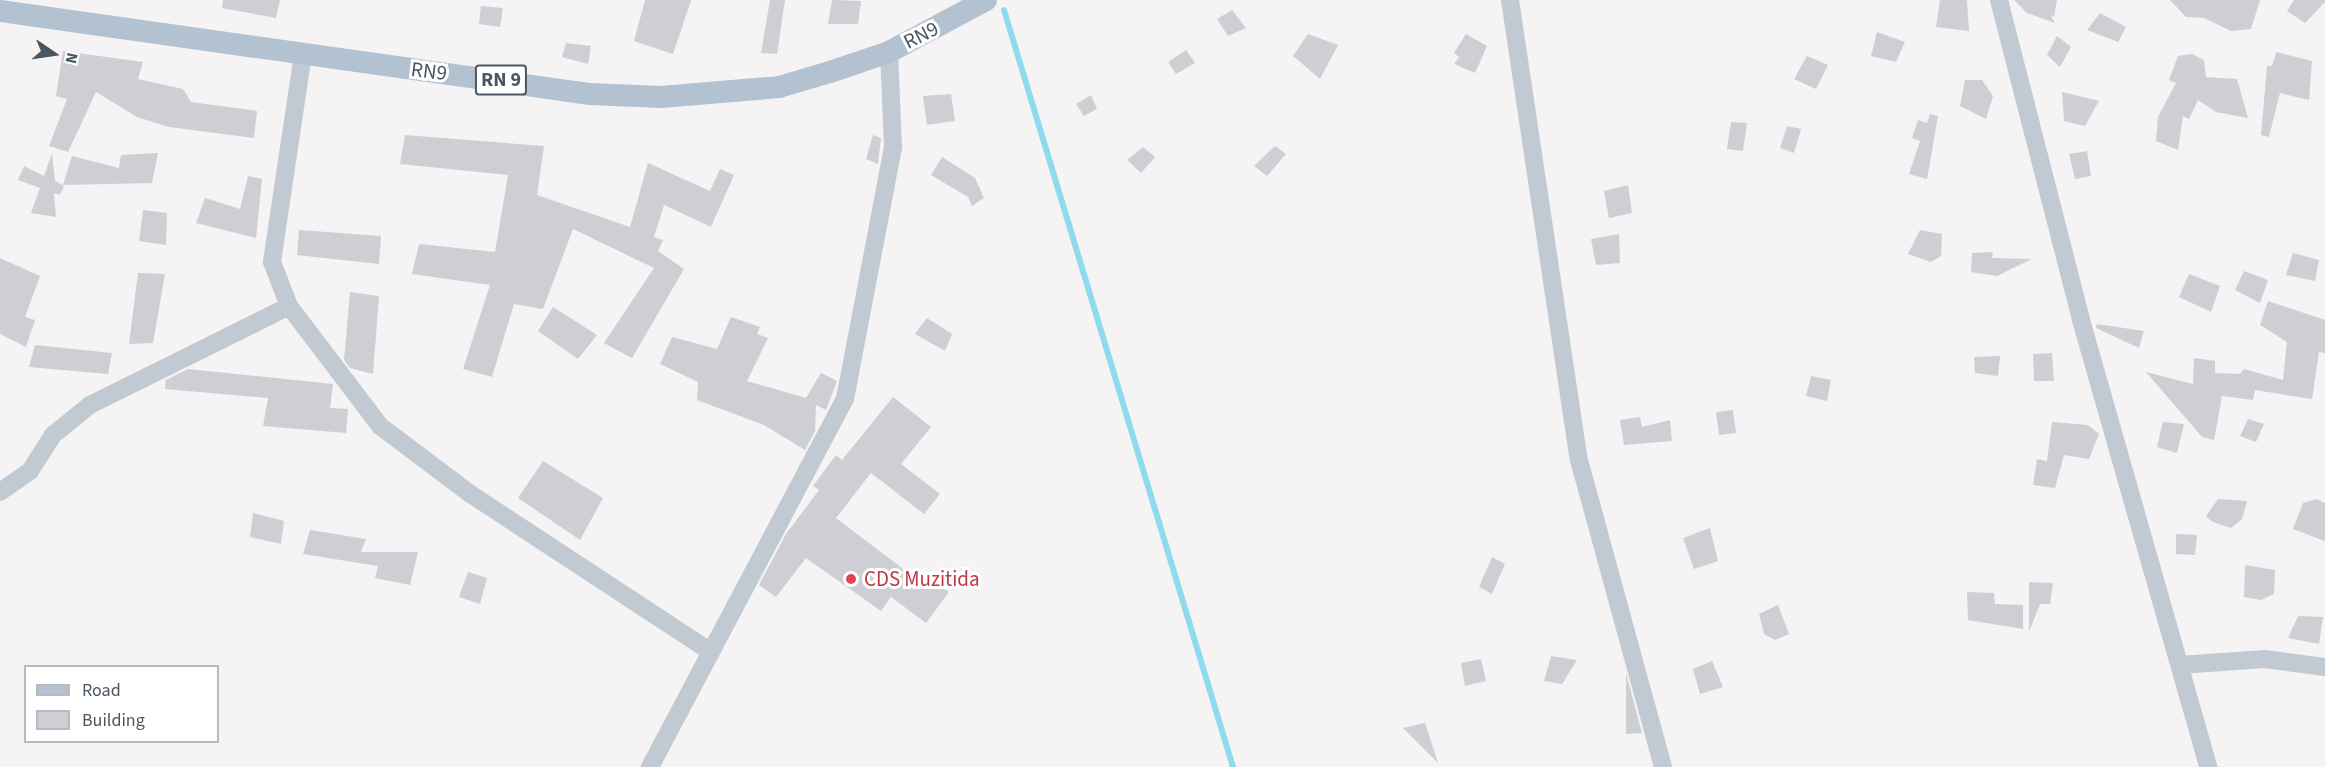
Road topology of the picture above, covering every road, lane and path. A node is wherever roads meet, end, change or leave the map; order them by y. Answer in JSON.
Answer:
{"nodes":[{"id":1,"x":986,"y":0,"type":"edge"},
{"id":2,"x":1510,"y":0,"type":"edge"},
{"id":3,"x":1999,"y":0,"type":"edge"},
{"id":4,"x":0,"y":11,"type":"edge"},
{"id":5,"x":889,"y":52,"type":"junction"},
{"id":6,"x":303,"y":54,"type":"junction"},
{"id":7,"x":289,"y":306,"type":"junction"},
{"id":8,"x":0,"y":492,"type":"edge"},
{"id":9,"x":708,"y":650,"type":"junction"},
{"id":10,"x":2180,"y":665,"type":"junction"},
{"id":11,"x":2325,"y":667,"type":"edge"},
{"id":12,"x":650,"y":767,"type":"edge"},
{"id":13,"x":1663,"y":767,"type":"edge"},
{"id":14,"x":2208,"y":767,"type":"edge"}],
"edges":[{"from":1,"to":5,"type":"main road","name":"RN9","number":"RN 9"},
{"from":2,"to":13,"type":"street"},
{"from":3,"to":10,"type":"street"},
{"from":4,"to":6,"type":"main road","name":"RN9","number":"RN 9"},
{"from":5,"to":6,"type":"main road","name":"RN9","number":"RN 9"},
{"from":5,"to":9,"type":"street"},
{"from":6,"to":7,"type":"street"},
{"from":7,"to":8,"type":"street"},
{"from":7,"to":9,"type":"street"},
{"from":9,"to":12,"type":"street"},
{"from":10,"to":11,"type":"street"},
{"from":10,"to":14,"type":"street"}]}
